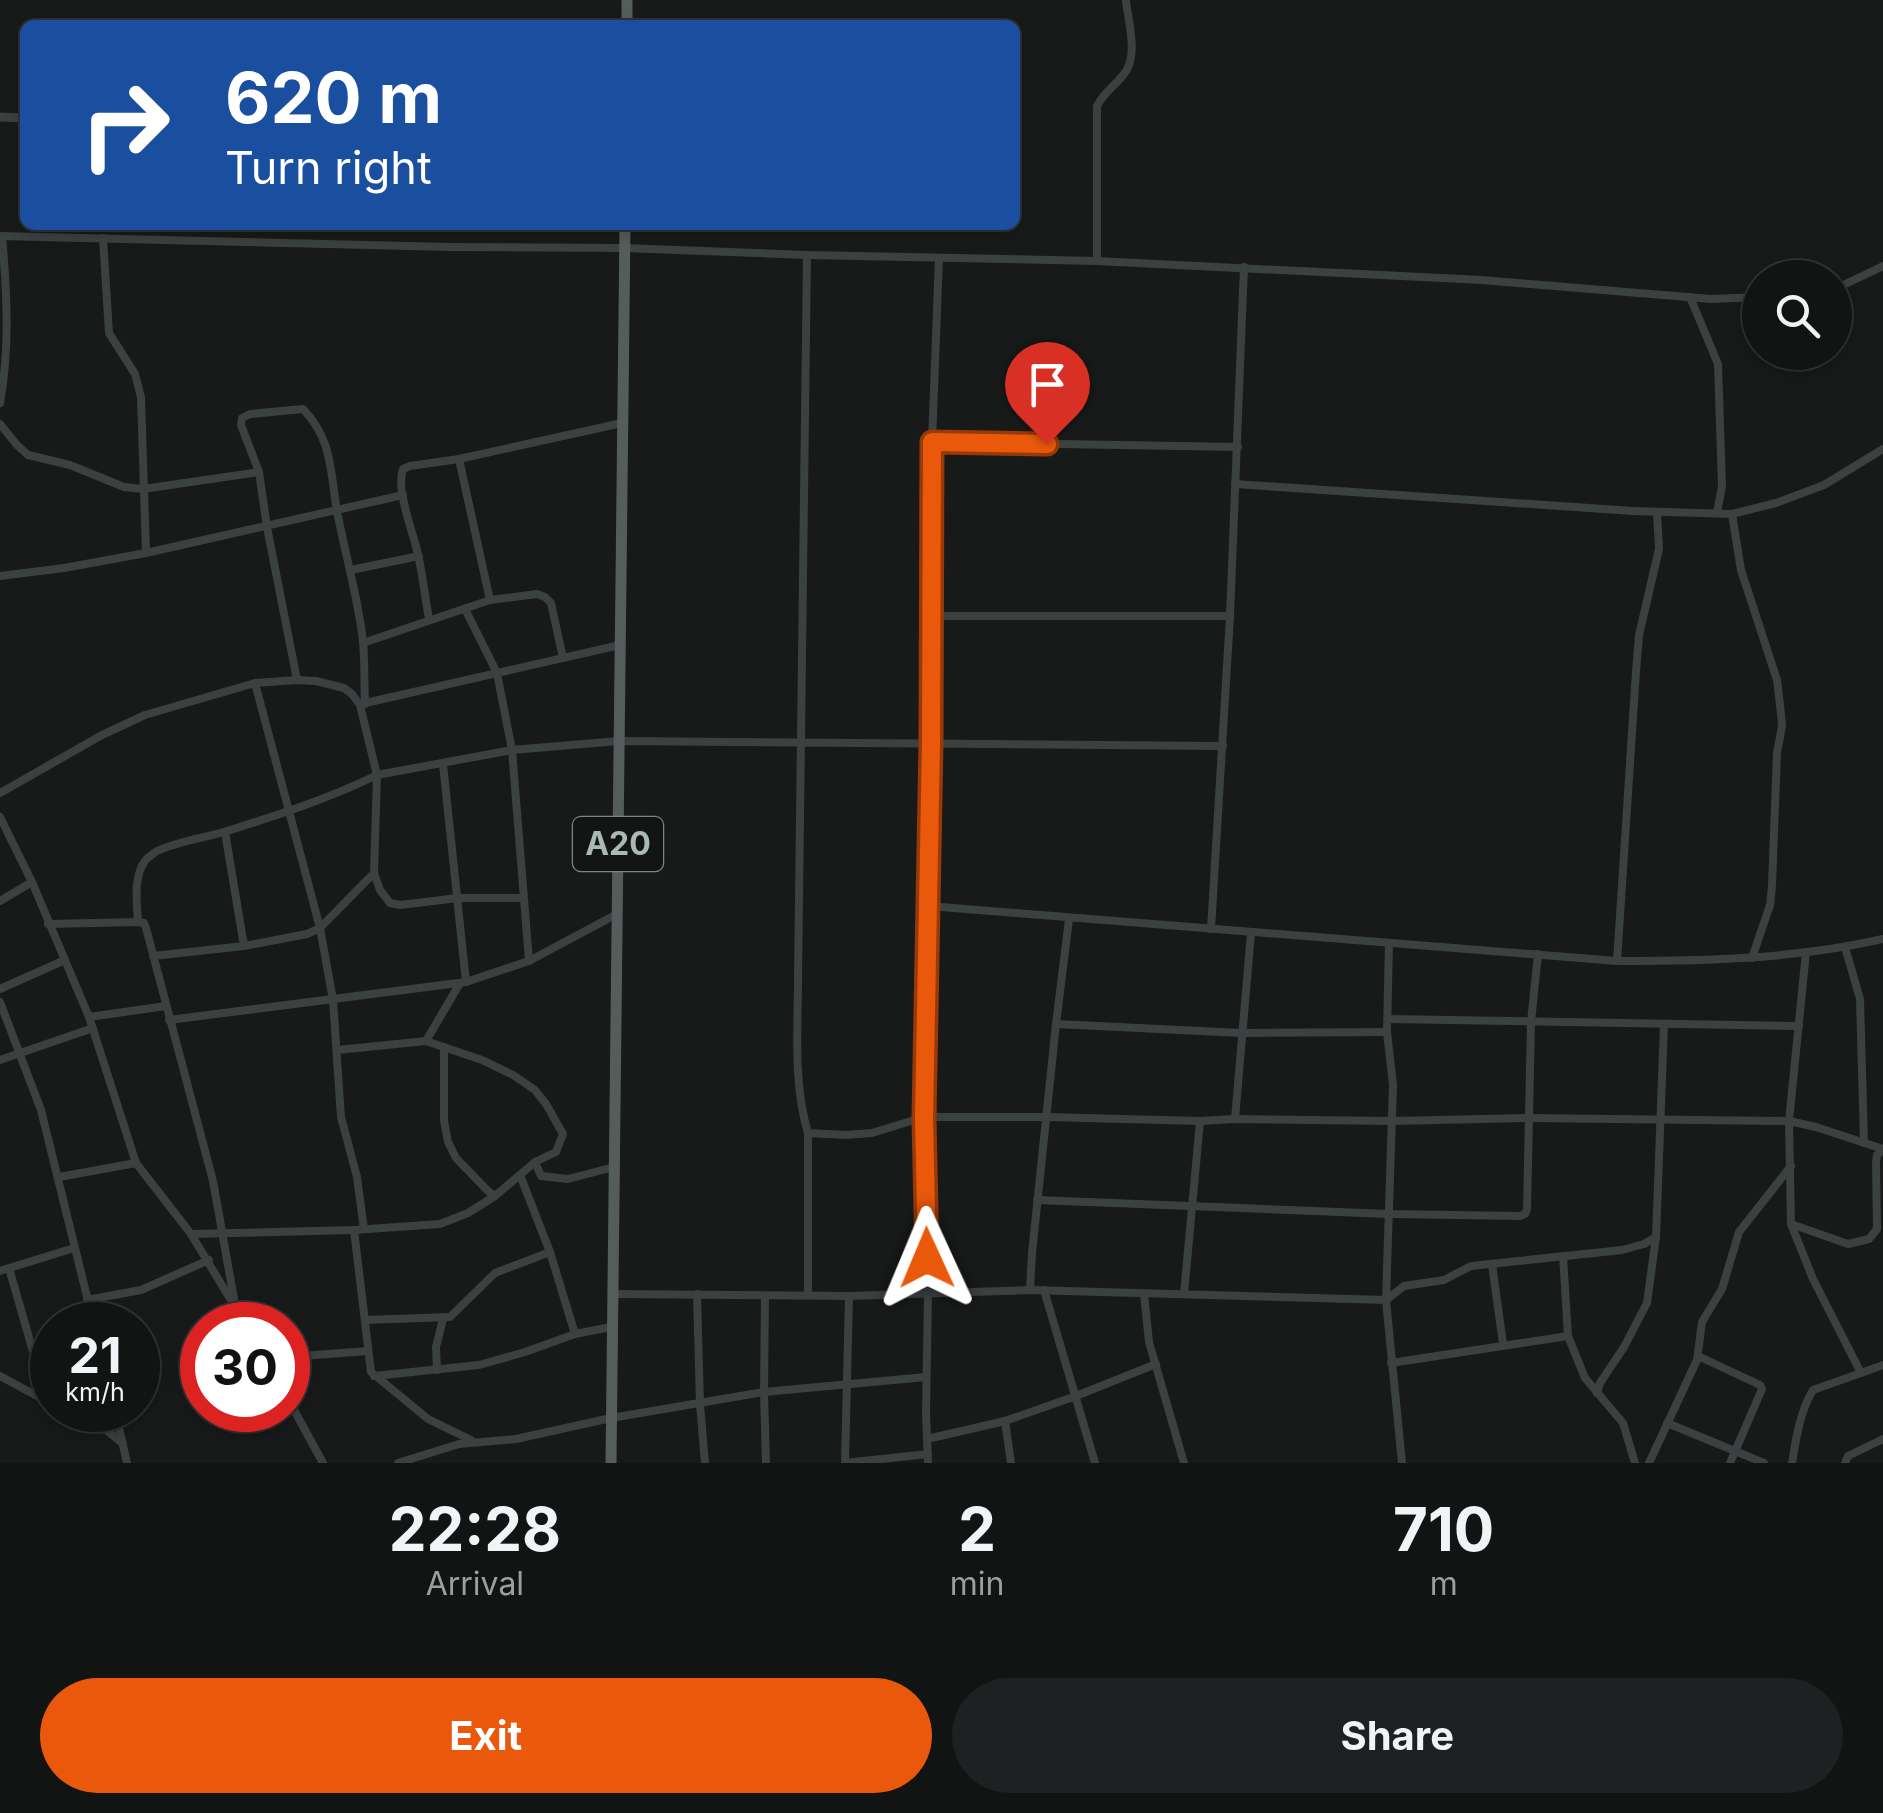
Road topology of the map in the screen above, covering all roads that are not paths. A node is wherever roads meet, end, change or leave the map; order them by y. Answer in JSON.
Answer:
{"nodes":[{"id":1,"x":1126,"y":0,"type":"edge"},
{"id":2,"x":625,"y":230,"type":"edge"},
{"id":3,"x":1,"y":236,"type":"edge"},
{"id":4,"x":103,"y":238,"type":"junction"},
{"id":5,"x":624,"y":248,"type":"junction"},
{"id":6,"x":807,"y":255,"type":"junction"},
{"id":7,"x":938,"y":258,"type":"junction"},
{"id":8,"x":1097,"y":261,"type":"junction"},
{"id":9,"x":1883,"y":266,"type":"edge"},
{"id":10,"x":1244,"y":267,"type":"junction"},
{"id":11,"x":1852,"y":281,"type":"edge"},
{"id":12,"x":1690,"y":297,"type":"junction"},
{"id":13,"x":1742,"y":297,"type":"edge"},
{"id":14,"x":0,"y":403,"type":"edge"},
{"id":15,"x":622,"y":422,"type":"junction"},
{"id":16,"x":0,"y":424,"type":"edge"},
{"id":17,"x":932,"y":442,"type":"junction"},
{"id":18,"x":1238,"y":447,"type":"junction"},
{"id":19,"x":1883,"y":449,"type":"edge"},
{"id":20,"x":459,"y":459,"type":"junction"},
{"id":21,"x":258,"y":472,"type":"junction"},
{"id":22,"x":1235,"y":484,"type":"junction"},
{"id":23,"x":144,"y":489,"type":"junction"},
{"id":24,"x":403,"y":495,"type":"junction"},
{"id":25,"x":337,"y":509,"type":"junction"},
{"id":26,"x":1657,"y":512,"type":"junction"},
{"id":27,"x":1717,"y":513,"type":"junction"},
{"id":28,"x":1732,"y":514,"type":"junction"},
{"id":29,"x":267,"y":527,"type":"junction"},
{"id":30,"x":146,"y":553,"type":"junction"},
{"id":31,"x":419,"y":556,"type":"junction"},
{"id":32,"x":351,"y":570,"type":"junction"},
{"id":33,"x":0,"y":576,"type":"edge"},
{"id":34,"x":490,"y":600,"type":"junction"},
{"id":35,"x":466,"y":608,"type":"junction"},
{"id":36,"x":931,"y":616,"type":"junction"},
{"id":37,"x":1230,"y":616,"type":"junction"},
{"id":38,"x":428,"y":619,"type":"junction"},
{"id":39,"x":363,"y":643,"type":"junction"},
{"id":40,"x":620,"y":645,"type":"junction"},
{"id":41,"x":564,"y":658,"type":"junction"},
{"id":42,"x":497,"y":674,"type":"junction"},
{"id":43,"x":297,"y":680,"type":"junction"},
{"id":44,"x":255,"y":682,"type":"junction"},
{"id":45,"x":362,"y":704,"type":"junction"},
{"id":46,"x":619,"y":741,"type":"junction"},
{"id":47,"x":931,"y":743,"type":"junction"},
{"id":48,"x":801,"y":744,"type":"junction"},
{"id":49,"x":1223,"y":746,"type":"junction"},
{"id":50,"x":512,"y":750,"type":"junction"},
{"id":51,"x":443,"y":764,"type":"junction"},
{"id":52,"x":376,"y":775,"type":"junction"},
{"id":53,"x":0,"y":793,"type":"edge"},
{"id":54,"x":289,"y":810,"type":"junction"},
{"id":55,"x":0,"y":817,"type":"edge"},
{"id":56,"x":225,"y":832,"type":"junction"},
{"id":57,"x":374,"y":873,"type":"junction"},
{"id":58,"x":32,"y":882,"type":"junction"},
{"id":59,"x":458,"y":898,"type":"junction"},
{"id":60,"x":523,"y":898,"type":"junction"},
{"id":61,"x":0,"y":902,"type":"edge"},
{"id":62,"x":928,"y":906,"type":"junction"},
{"id":63,"x":617,"y":914,"type":"junction"},
{"id":64,"x":1069,"y":918,"type":"junction"},
{"id":65,"x":138,"y":922,"type":"junction"},
{"id":66,"x":48,"y":924,"type":"junction"},
{"id":67,"x":320,"y":928,"type":"junction"},
{"id":68,"x":1211,"y":929,"type":"junction"},
{"id":69,"x":1251,"y":933,"type":"junction"},
{"id":70,"x":1883,"y":938,"type":"edge"},
{"id":71,"x":1389,"y":943,"type":"junction"},
{"id":72,"x":244,"y":946,"type":"junction"},
{"id":73,"x":1845,"y":948,"type":"junction"},
{"id":74,"x":1806,"y":952,"type":"junction"},
{"id":75,"x":1538,"y":954,"type":"junction"},
{"id":76,"x":153,"y":956,"type":"junction"},
{"id":77,"x":1752,"y":958,"type":"junction"},
{"id":78,"x":66,"y":960,"type":"junction"},
{"id":79,"x":529,"y":960,"type":"junction"},
{"id":80,"x":1618,"y":961,"type":"junction"},
{"id":81,"x":463,"y":983,"type":"junction"},
{"id":82,"x":0,"y":989,"type":"edge"},
{"id":83,"x":333,"y":1000,"type":"junction"},
{"id":84,"x":0,"y":1002,"type":"edge"},
{"id":85,"x":166,"y":1006,"type":"junction"},
{"id":86,"x":89,"y":1016,"type":"junction"},
{"id":87,"x":169,"y":1020,"type":"junction"},
{"id":88,"x":1388,"y":1020,"type":"junction"},
{"id":89,"x":1532,"y":1022,"type":"junction"},
{"id":90,"x":1056,"y":1024,"type":"junction"},
{"id":91,"x":1664,"y":1024,"type":"junction"},
{"id":92,"x":1799,"y":1026,"type":"junction"},
{"id":93,"x":94,"y":1028,"type":"junction"},
{"id":94,"x":1387,"y":1032,"type":"junction"},
{"id":95,"x":1242,"y":1033,"type":"junction"},
{"id":96,"x":426,"y":1041,"type":"junction"},
{"id":97,"x":444,"y":1047,"type":"junction"},
{"id":98,"x":338,"y":1050,"type":"junction"},
{"id":99,"x":20,"y":1053,"type":"junction"},
{"id":100,"x":0,"y":1060,"type":"edge"},
{"id":101,"x":1047,"y":1117,"type":"junction"},
{"id":102,"x":924,"y":1118,"type":"junction"},
{"id":103,"x":1530,"y":1118,"type":"junction"},
{"id":104,"x":1235,"y":1119,"type":"junction"},
{"id":105,"x":1200,"y":1121,"type":"junction"},
{"id":106,"x":1392,"y":1121,"type":"junction"},
{"id":107,"x":1660,"y":1121,"type":"junction"},
{"id":108,"x":1789,"y":1122,"type":"junction"},
{"id":109,"x":808,"y":1133,"type":"junction"},
{"id":110,"x":1864,"y":1143,"type":"junction"},
{"id":111,"x":1883,"y":1149,"type":"edge"},
{"id":112,"x":535,"y":1162,"type":"junction"},
{"id":113,"x":136,"y":1164,"type":"junction"},
{"id":114,"x":1791,"y":1166,"type":"junction"},
{"id":115,"x":614,"y":1167,"type":"junction"},
{"id":116,"x":520,"y":1175,"type":"junction"},
{"id":117,"x":59,"y":1177,"type":"junction"},
{"id":118,"x":496,"y":1196,"type":"junction"},
{"id":119,"x":1037,"y":1200,"type":"junction"},
{"id":120,"x":1192,"y":1206,"type":"junction"},
{"id":121,"x":1389,"y":1214,"type":"junction"},
{"id":122,"x":1792,"y":1224,"type":"junction"},
{"id":123,"x":359,"y":1229,"type":"junction"},
{"id":124,"x":192,"y":1234,"type":"junction"},
{"id":125,"x":222,"y":1234,"type":"junction"},
{"id":126,"x":1656,"y":1237,"type":"junction"},
{"id":127,"x":74,"y":1248,"type":"junction"},
{"id":128,"x":550,"y":1252,"type":"junction"},
{"id":129,"x":1563,"y":1256,"type":"junction"},
{"id":130,"x":209,"y":1260,"type":"junction"},
{"id":131,"x":1492,"y":1264,"type":"junction"},
{"id":132,"x":4,"y":1269,"type":"edge"},
{"id":133,"x":1030,"y":1290,"type":"junction"},
{"id":134,"x":1044,"y":1290,"type":"junction"},
{"id":135,"x":612,"y":1294,"type":"junction"},
{"id":136,"x":697,"y":1294,"type":"junction"},
{"id":137,"x":928,"y":1294,"type":"junction"},
{"id":138,"x":1144,"y":1294,"type":"junction"},
{"id":139,"x":1184,"y":1294,"type":"junction"},
{"id":140,"x":808,"y":1295,"type":"junction"},
{"id":141,"x":765,"y":1296,"type":"junction"},
{"id":142,"x":849,"y":1296,"type":"junction"},
{"id":143,"x":87,"y":1300,"type":"joint"},
{"id":144,"x":1386,"y":1300,"type":"junction"},
{"id":145,"x":233,"y":1302,"type":"edge"},
{"id":146,"x":235,"y":1302,"type":"edge"},
{"id":147,"x":443,"y":1318,"type":"junction"},
{"id":148,"x":365,"y":1320,"type":"junction"},
{"id":149,"x":612,"y":1327,"type":"junction"},
{"id":150,"x":575,"y":1334,"type":"junction"},
{"id":151,"x":1568,"y":1336,"type":"junction"},
{"id":152,"x":30,"y":1344,"type":"edge"},
{"id":153,"x":1503,"y":1344,"type":"junction"},
{"id":154,"x":368,"y":1351,"type":"junction"},
{"id":155,"x":310,"y":1355,"type":"edge"},
{"id":156,"x":1698,"y":1356,"type":"junction"},
{"id":157,"x":1390,"y":1363,"type":"junction"},
{"id":158,"x":1156,"y":1364,"type":"junction"},
{"id":159,"x":1883,"y":1365,"type":"edge"},
{"id":160,"x":438,"y":1370,"type":"junction"},
{"id":161,"x":1861,"y":1373,"type":"junction"},
{"id":162,"x":0,"y":1376,"type":"edge"},
{"id":163,"x":374,"y":1376,"type":"junction"},
{"id":164,"x":926,"y":1376,"type":"junction"},
{"id":165,"x":847,"y":1384,"type":"junction"},
{"id":166,"x":30,"y":1392,"type":"edge"},
{"id":167,"x":764,"y":1392,"type":"junction"},
{"id":168,"x":1597,"y":1393,"type":"junction"},
{"id":169,"x":1076,"y":1396,"type":"junction"},
{"id":170,"x":700,"y":1404,"type":"junction"},
{"id":171,"x":611,"y":1418,"type":"junction"},
{"id":172,"x":1005,"y":1421,"type":"junction"},
{"id":173,"x":1666,"y":1423,"type":"junction"},
{"id":174,"x":108,"y":1432,"type":"edge"},
{"id":175,"x":119,"y":1432,"type":"edge"},
{"id":176,"x":306,"y":1432,"type":"edge"},
{"id":177,"x":927,"y":1439,"type":"junction"},
{"id":178,"x":1883,"y":1439,"type":"edge"},
{"id":179,"x":474,"y":1442,"type":"junction"},
{"id":180,"x":122,"y":1444,"type":"junction"},
{"id":181,"x":1735,"y":1450,"type":"junction"},
{"id":182,"x":928,"y":1459,"type":"edge"},
{"id":183,"x":127,"y":1463,"type":"edge"},
{"id":184,"x":323,"y":1463,"type":"edge"},
{"id":185,"x":398,"y":1463,"type":"edge"},
{"id":186,"x":611,"y":1463,"type":"edge"},
{"id":187,"x":704,"y":1463,"type":"edge"},
{"id":188,"x":766,"y":1463,"type":"edge"},
{"id":189,"x":845,"y":1463,"type":"edge"},
{"id":190,"x":1012,"y":1463,"type":"edge"},
{"id":191,"x":1096,"y":1463,"type":"edge"},
{"id":192,"x":1184,"y":1463,"type":"edge"},
{"id":193,"x":1402,"y":1463,"type":"edge"},
{"id":194,"x":1634,"y":1463,"type":"edge"},
{"id":195,"x":1649,"y":1463,"type":"edge"},
{"id":196,"x":1730,"y":1463,"type":"edge"},
{"id":197,"x":1764,"y":1463,"type":"edge"},
{"id":198,"x":1792,"y":1463,"type":"edge"},
{"id":199,"x":1845,"y":1463,"type":"edge"}],
"edges":[{"from":1,"to":8,"type":"street"},
{"from":2,"to":5,"type":"main road","number":"A20"},
{"from":3,"to":4,"type":"street"},
{"from":3,"to":14,"type":"street"},
{"from":4,"to":5,"type":"street"},
{"from":4,"to":23,"type":"street"},
{"from":5,"to":6,"type":"street"},
{"from":5,"to":15,"type":"main road","number":"A20"},
{"from":6,"to":7,"type":"street"},
{"from":6,"to":48,"type":"street"},
{"from":7,"to":8,"type":"street"},
{"from":7,"to":17,"type":"street"},
{"from":8,"to":10,"type":"street"},
{"from":9,"to":11,"type":"street"},
{"from":10,"to":12,"type":"street"},
{"from":10,"to":18,"type":"street"},
{"from":12,"to":13,"type":"street"},
{"from":12,"to":27,"type":"street"},
{"from":15,"to":20,"type":"street"},
{"from":15,"to":40,"type":"main road","number":"A20"},
{"from":16,"to":23,"type":"street"},
{"from":17,"to":18,"type":"street"},
{"from":17,"to":36,"type":"street"},
{"from":18,"to":22,"type":"street"},
{"from":19,"to":28,"type":"street"},
{"from":20,"to":24,"type":"street"},
{"from":20,"to":34,"type":"street"},
{"from":21,"to":23,"type":"street"},
{"from":21,"to":25,"type":"street"},
{"from":21,"to":29,"type":"street"},
{"from":22,"to":26,"type":"street"},
{"from":22,"to":37,"type":"street"},
{"from":23,"to":30,"type":"street"},
{"from":24,"to":25,"type":"street"},
{"from":24,"to":31,"type":"street"},
{"from":25,"to":29,"type":"street"},
{"from":25,"to":32,"type":"street"},
{"from":26,"to":27,"type":"street"},
{"from":26,"to":80,"type":"street"},
{"from":27,"to":28,"type":"street"},
{"from":28,"to":77,"type":"street"},
{"from":29,"to":30,"type":"street"},
{"from":29,"to":43,"type":"street"},
{"from":30,"to":33,"type":"street"},
{"from":31,"to":32,"type":"street"},
{"from":31,"to":38,"type":"street"},
{"from":32,"to":39,"type":"street"},
{"from":34,"to":35,"type":"street"},
{"from":34,"to":41,"type":"street"},
{"from":35,"to":38,"type":"street"},
{"from":35,"to":42,"type":"street"},
{"from":36,"to":37,"type":"street"},
{"from":36,"to":47,"type":"street"},
{"from":37,"to":49,"type":"street"},
{"from":38,"to":39,"type":"street"},
{"from":39,"to":45,"type":"street"},
{"from":40,"to":41,"type":"street"},
{"from":40,"to":46,"type":"main road","number":"A20"},
{"from":41,"to":42,"type":"street"},
{"from":42,"to":45,"type":"street"},
{"from":42,"to":50,"type":"street"},
{"from":43,"to":44,"type":"street"},
{"from":43,"to":45,"type":"street"},
{"from":44,"to":53,"type":"street"},
{"from":44,"to":54,"type":"street"},
{"from":45,"to":52,"type":"street"},
{"from":46,"to":48,"type":"street"},
{"from":46,"to":50,"type":"street"},
{"from":46,"to":63,"type":"main road","number":"A20"},
{"from":47,"to":48,"type":"street"},
{"from":47,"to":49,"type":"street"},
{"from":47,"to":62,"type":"street"},
{"from":48,"to":109,"type":"street"},
{"from":49,"to":68,"type":"street"},
{"from":50,"to":51,"type":"street"},
{"from":50,"to":60,"type":"street"},
{"from":51,"to":52,"type":"street"},
{"from":51,"to":59,"type":"street"},
{"from":52,"to":54,"type":"street"},
{"from":52,"to":57,"type":"street"},
{"from":54,"to":56,"type":"street"},
{"from":54,"to":67,"type":"street"},
{"from":55,"to":58,"type":"street"},
{"from":56,"to":65,"type":"street"},
{"from":56,"to":72,"type":"street"},
{"from":57,"to":59,"type":"street"},
{"from":57,"to":67,"type":"street"},
{"from":58,"to":61,"type":"street"},
{"from":58,"to":66,"type":"street"},
{"from":59,"to":60,"type":"street"},
{"from":59,"to":81,"type":"street"},
{"from":60,"to":79,"type":"street"},
{"from":62,"to":64,"type":"street"},
{"from":62,"to":102,"type":"street"},
{"from":63,"to":79,"type":"street"},
{"from":63,"to":115,"type":"main road","number":"A20"},
{"from":64,"to":68,"type":"street"},
{"from":64,"to":90,"type":"street"},
{"from":65,"to":66,"type":"street"},
{"from":65,"to":76,"type":"street"},
{"from":66,"to":78,"type":"street"},
{"from":67,"to":72,"type":"street"},
{"from":67,"to":83,"type":"street"},
{"from":68,"to":69,"type":"street"},
{"from":69,"to":71,"type":"street"},
{"from":69,"to":95,"type":"street"},
{"from":70,"to":73,"type":"street"},
{"from":71,"to":75,"type":"street"},
{"from":71,"to":88,"type":"street"},
{"from":72,"to":76,"type":"street"},
{"from":73,"to":74,"type":"street"},
{"from":73,"to":110,"type":"street"},
{"from":74,"to":77,"type":"street"},
{"from":74,"to":92,"type":"street"},
{"from":75,"to":80,"type":"street"},
{"from":75,"to":89,"type":"street"},
{"from":76,"to":85,"type":"street"},
{"from":77,"to":80,"type":"street"},
{"from":78,"to":82,"type":"street"},
{"from":78,"to":86,"type":"street"},
{"from":79,"to":81,"type":"street"},
{"from":81,"to":83,"type":"street"},
{"from":81,"to":96,"type":"street"},
{"from":83,"to":87,"type":"street"},
{"from":83,"to":98,"type":"street"},
{"from":84,"to":99,"type":"street"},
{"from":85,"to":86,"type":"street"},
{"from":85,"to":87,"type":"street"},
{"from":86,"to":93,"type":"street"},
{"from":87,"to":125,"type":"street"},
{"from":88,"to":89,"type":"street"},
{"from":88,"to":94,"type":"street"},
{"from":89,"to":91,"type":"street"},
{"from":89,"to":103,"type":"street"},
{"from":90,"to":95,"type":"street"},
{"from":90,"to":101,"type":"street"},
{"from":91,"to":92,"type":"street"},
{"from":91,"to":107,"type":"street"},
{"from":92,"to":108,"type":"street"},
{"from":93,"to":99,"type":"street"},
{"from":93,"to":113,"type":"street"},
{"from":94,"to":95,"type":"street"},
{"from":94,"to":106,"type":"street"},
{"from":95,"to":104,"type":"street"},
{"from":96,"to":97,"type":"street"},
{"from":96,"to":98,"type":"street"},
{"from":97,"to":112,"type":"street"},
{"from":97,"to":118,"type":"street"},
{"from":98,"to":123,"type":"street"},
{"from":99,"to":100,"type":"street"},
{"from":99,"to":117,"type":"street"},
{"from":101,"to":102,"type":"street"},
{"from":101,"to":105,"type":"street"},
{"from":101,"to":119,"type":"street"},
{"from":102,"to":109,"type":"street"},
{"from":102,"to":137,"type":"street"},
{"from":103,"to":106,"type":"street"},
{"from":103,"to":107,"type":"street"},
{"from":103,"to":121,"type":"street"},
{"from":104,"to":105,"type":"street"},
{"from":104,"to":106,"type":"street"},
{"from":105,"to":120,"type":"street"},
{"from":106,"to":121,"type":"street"},
{"from":107,"to":108,"type":"street"},
{"from":107,"to":126,"type":"street"},
{"from":108,"to":110,"type":"street"},
{"from":108,"to":114,"type":"street"},
{"from":109,"to":140,"type":"street"},
{"from":110,"to":111,"type":"street"},
{"from":111,"to":122,"type":"street"},
{"from":112,"to":115,"type":"street"},
{"from":112,"to":116,"type":"street"},
{"from":113,"to":117,"type":"street"},
{"from":113,"to":124,"type":"street"},
{"from":114,"to":122,"type":"street"},
{"from":114,"to":156,"type":"street"},
{"from":115,"to":135,"type":"main road","number":"A20"},
{"from":116,"to":118,"type":"street"},
{"from":116,"to":128,"type":"street"},
{"from":117,"to":127,"type":"street"},
{"from":118,"to":123,"type":"street"},
{"from":119,"to":120,"type":"street"},
{"from":119,"to":133,"type":"street"},
{"from":120,"to":121,"type":"street"},
{"from":120,"to":139,"type":"street"},
{"from":121,"to":144,"type":"street"},
{"from":122,"to":161,"type":"street"},
{"from":123,"to":125,"type":"street"},
{"from":123,"to":148,"type":"street"},
{"from":124,"to":125,"type":"street"},
{"from":124,"to":130,"type":"street"},
{"from":125,"to":146,"type":"street"},
{"from":126,"to":129,"type":"street"},
{"from":126,"to":168,"type":"street"},
{"from":127,"to":132,"type":"street"},
{"from":127,"to":143,"type":"street"},
{"from":128,"to":147,"type":"street"},
{"from":128,"to":150,"type":"street"},
{"from":129,"to":131,"type":"street"},
{"from":129,"to":151,"type":"street"},
{"from":130,"to":143,"type":"street"},
{"from":130,"to":145,"type":"street"},
{"from":131,"to":144,"type":"street"},
{"from":131,"to":153,"type":"street"},
{"from":132,"to":152,"type":"street"},
{"from":133,"to":134,"type":"street"},
{"from":133,"to":137,"type":"street"},
{"from":134,"to":138,"type":"street"},
{"from":134,"to":169,"type":"street"},
{"from":135,"to":136,"type":"street"},
{"from":135,"to":149,"type":"main road","number":"A20"},
{"from":136,"to":141,"type":"street"},
{"from":136,"to":170,"type":"street"},
{"from":137,"to":142,"type":"street"},
{"from":137,"to":164,"type":"street"},
{"from":138,"to":139,"type":"street"},
{"from":138,"to":158,"type":"street"},
{"from":139,"to":144,"type":"street"},
{"from":140,"to":141,"type":"street"},
{"from":140,"to":142,"type":"street"},
{"from":141,"to":167,"type":"street"},
{"from":142,"to":165,"type":"street"},
{"from":144,"to":157,"type":"street"},
{"from":147,"to":148,"type":"street"},
{"from":147,"to":160,"type":"street"},
{"from":148,"to":154,"type":"street"},
{"from":149,"to":150,"type":"street"},
{"from":149,"to":171,"type":"main road","number":"A20"},
{"from":150,"to":160,"type":"street"},
{"from":151,"to":153,"type":"street"},
{"from":151,"to":168,"type":"street"},
{"from":153,"to":157,"type":"street"},
{"from":154,"to":155,"type":"street"},
{"from":154,"to":163,"type":"street"},
{"from":156,"to":173,"type":"street"},
{"from":156,"to":181,"type":"street"},
{"from":157,"to":193,"type":"street"},
{"from":158,"to":169,"type":"street"},
{"from":158,"to":192,"type":"street"},
{"from":159,"to":161,"type":"street"},
{"from":160,"to":163,"type":"street"},
{"from":161,"to":198,"type":"street"},
{"from":162,"to":166,"type":"street"},
{"from":163,"to":179,"type":"street"},
{"from":164,"to":165,"type":"street"},
{"from":164,"to":177,"type":"street"},
{"from":165,"to":167,"type":"street"},
{"from":165,"to":189,"type":"street"},
{"from":167,"to":170,"type":"street"},
{"from":167,"to":188,"type":"street"},
{"from":168,"to":194,"type":"street"},
{"from":169,"to":172,"type":"street"},
{"from":169,"to":191,"type":"street"},
{"from":170,"to":171,"type":"street"},
{"from":170,"to":187,"type":"street"},
{"from":171,"to":179,"type":"street"},
{"from":171,"to":186,"type":"main road","number":"A20"},
{"from":172,"to":177,"type":"street"},
{"from":172,"to":190,"type":"street"},
{"from":173,"to":181,"type":"street"},
{"from":173,"to":195,"type":"street"},
{"from":174,"to":180,"type":"street"},
{"from":175,"to":180,"type":"street"},
{"from":176,"to":184,"type":"street"},
{"from":177,"to":182,"type":"street"},
{"from":178,"to":199,"type":"street"},
{"from":179,"to":185,"type":"street"},
{"from":180,"to":183,"type":"street"},
{"from":181,"to":196,"type":"street"},
{"from":181,"to":197,"type":"street"},
{"from":182,"to":189,"type":"street"}]}
